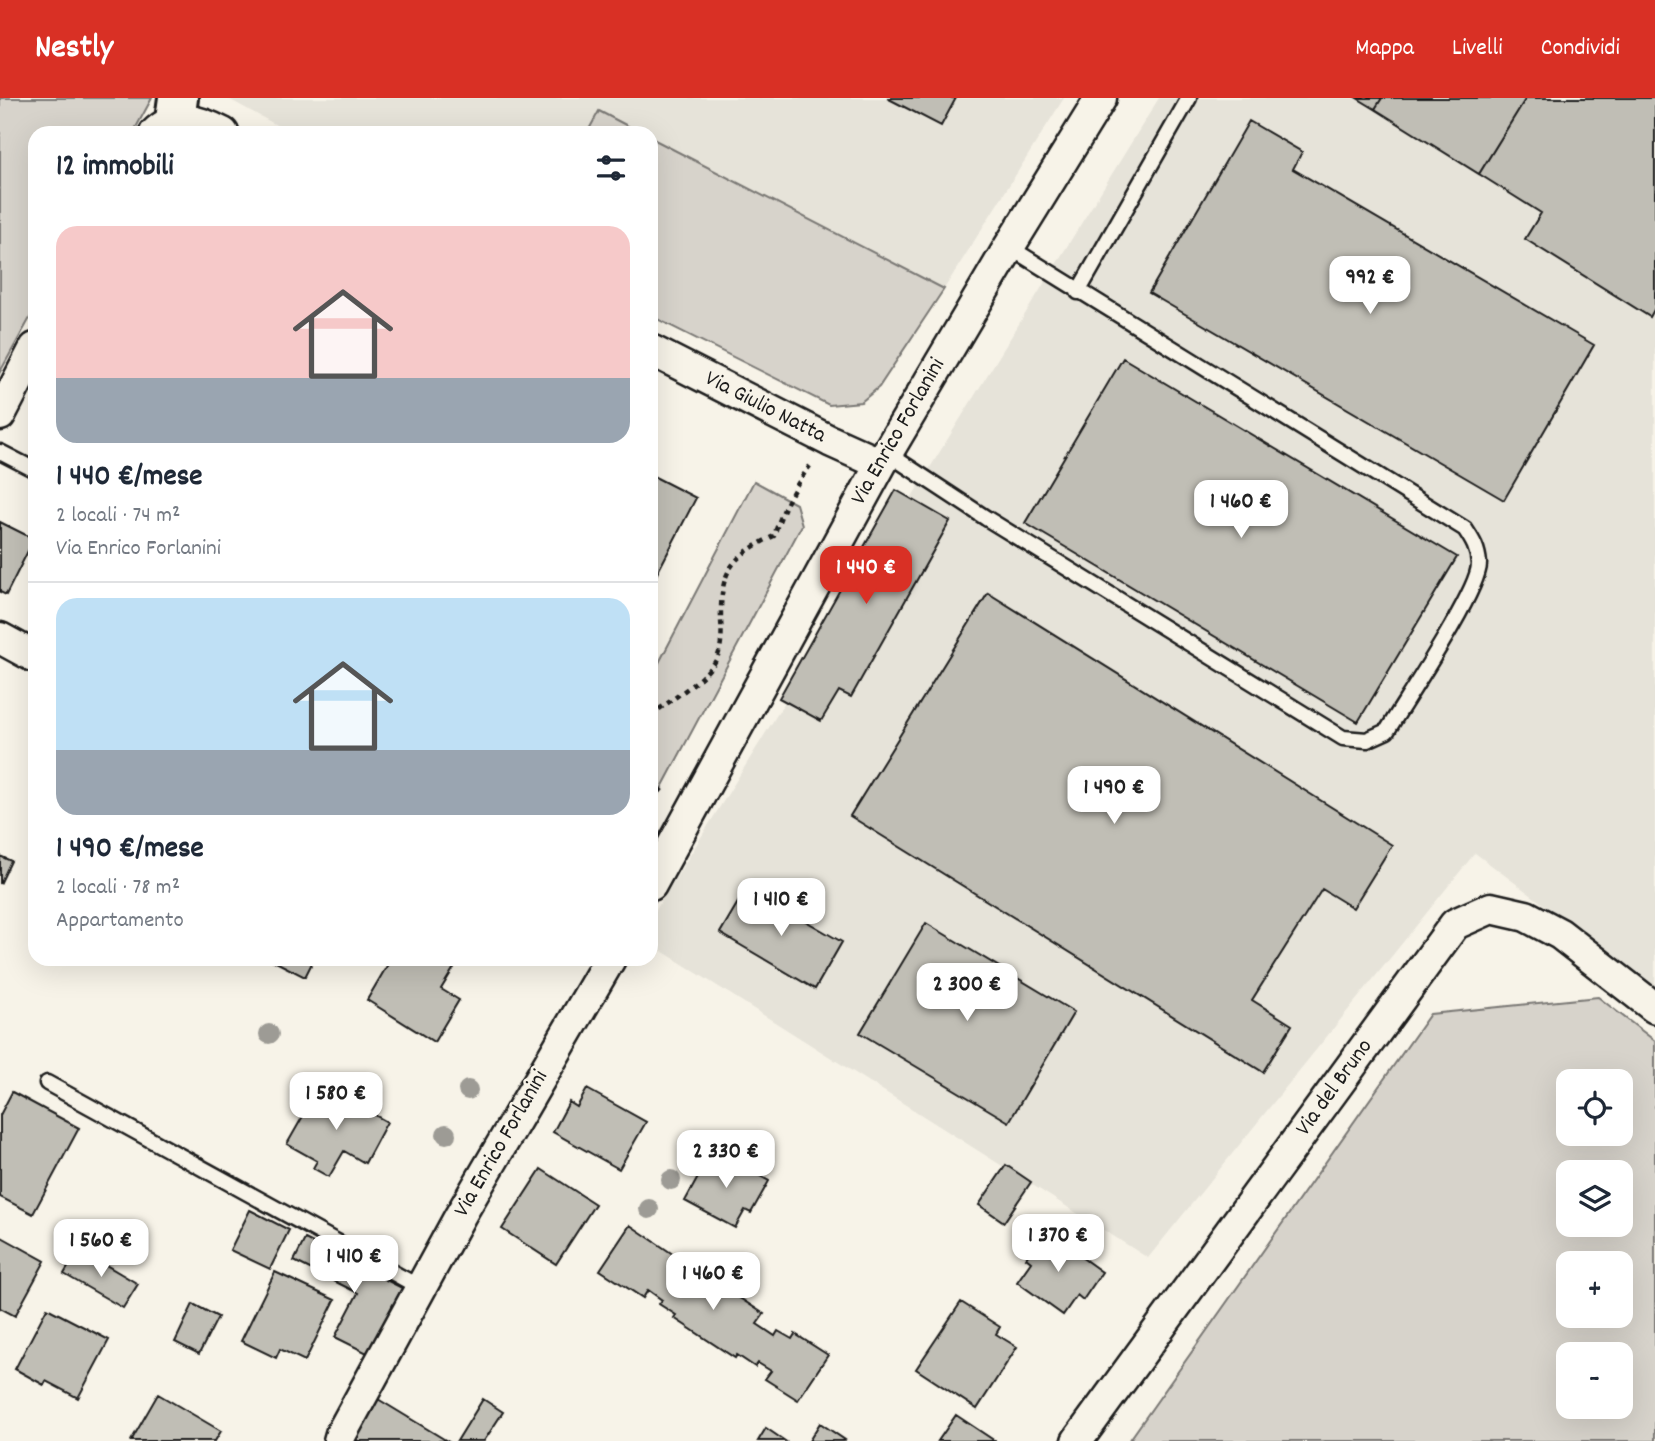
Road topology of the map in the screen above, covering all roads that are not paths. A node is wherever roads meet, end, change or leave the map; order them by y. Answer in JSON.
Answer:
{"nodes":[{"id":1,"x":1101,"y":98,"type":"edge"},
{"id":2,"x":1189,"y":98,"type":"edge"},
{"id":3,"x":169,"y":117,"type":"edge"},
{"id":4,"x":207,"y":126,"type":"edge"},
{"id":5,"x":1009,"y":247,"type":"junction"},
{"id":6,"x":1078,"y":292,"type":"junction"},
{"id":7,"x":658,"y":354,"type":"edge"},
{"id":8,"x":28,"y":361,"type":"edge"},
{"id":9,"x":0,"y":415,"type":"edge"},
{"id":10,"x":0,"y":452,"type":"edge"},
{"id":11,"x":884,"y":458,"type":"junction"},
{"id":12,"x":28,"y":466,"type":"edge"},
{"id":13,"x":0,"y":638,"type":"edge"},
{"id":14,"x":28,"y":653,"type":"edge"},
{"id":15,"x":658,"y":872,"type":"edge"},
{"id":16,"x":606,"y":966,"type":"edge"},
{"id":17,"x":1655,"y":1008,"type":"edge"},
{"id":18,"x":47,"y":1083,"type":"dead end"},
{"id":19,"x":421,"y":1288,"type":"junction"},
{"id":20,"x":339,"y":1441,"type":"edge"},
{"id":21,"x":1077,"y":1441,"type":"edge"}],
"edges":[{"from":1,"to":5,"type":"street","name":"Via Enrico Forlanini"},
{"from":2,"to":6,"type":"lane"},
{"from":3,"to":4,"type":"street"},
{"from":5,"to":6,"type":"lane"},
{"from":5,"to":11,"type":"street","name":"Via Enrico Forlanini"},
{"from":6,"to":11,"type":"lane"},
{"from":7,"to":11,"type":"street","name":"Via Giulio Natta"},
{"from":8,"to":9,"type":"street"},
{"from":10,"to":12,"type":"lane"},
{"from":11,"to":15,"type":"street","name":"Via Enrico Forlanini"},
{"from":13,"to":14,"type":"street"},
{"from":16,"to":19,"type":"street","name":"Via Enrico Forlanini"},
{"from":17,"to":21,"type":"street","name":"Via del Bruno"},
{"from":18,"to":19,"type":"lane"},
{"from":19,"to":20,"type":"street","name":"Via Enrico Forlanini"}]}
